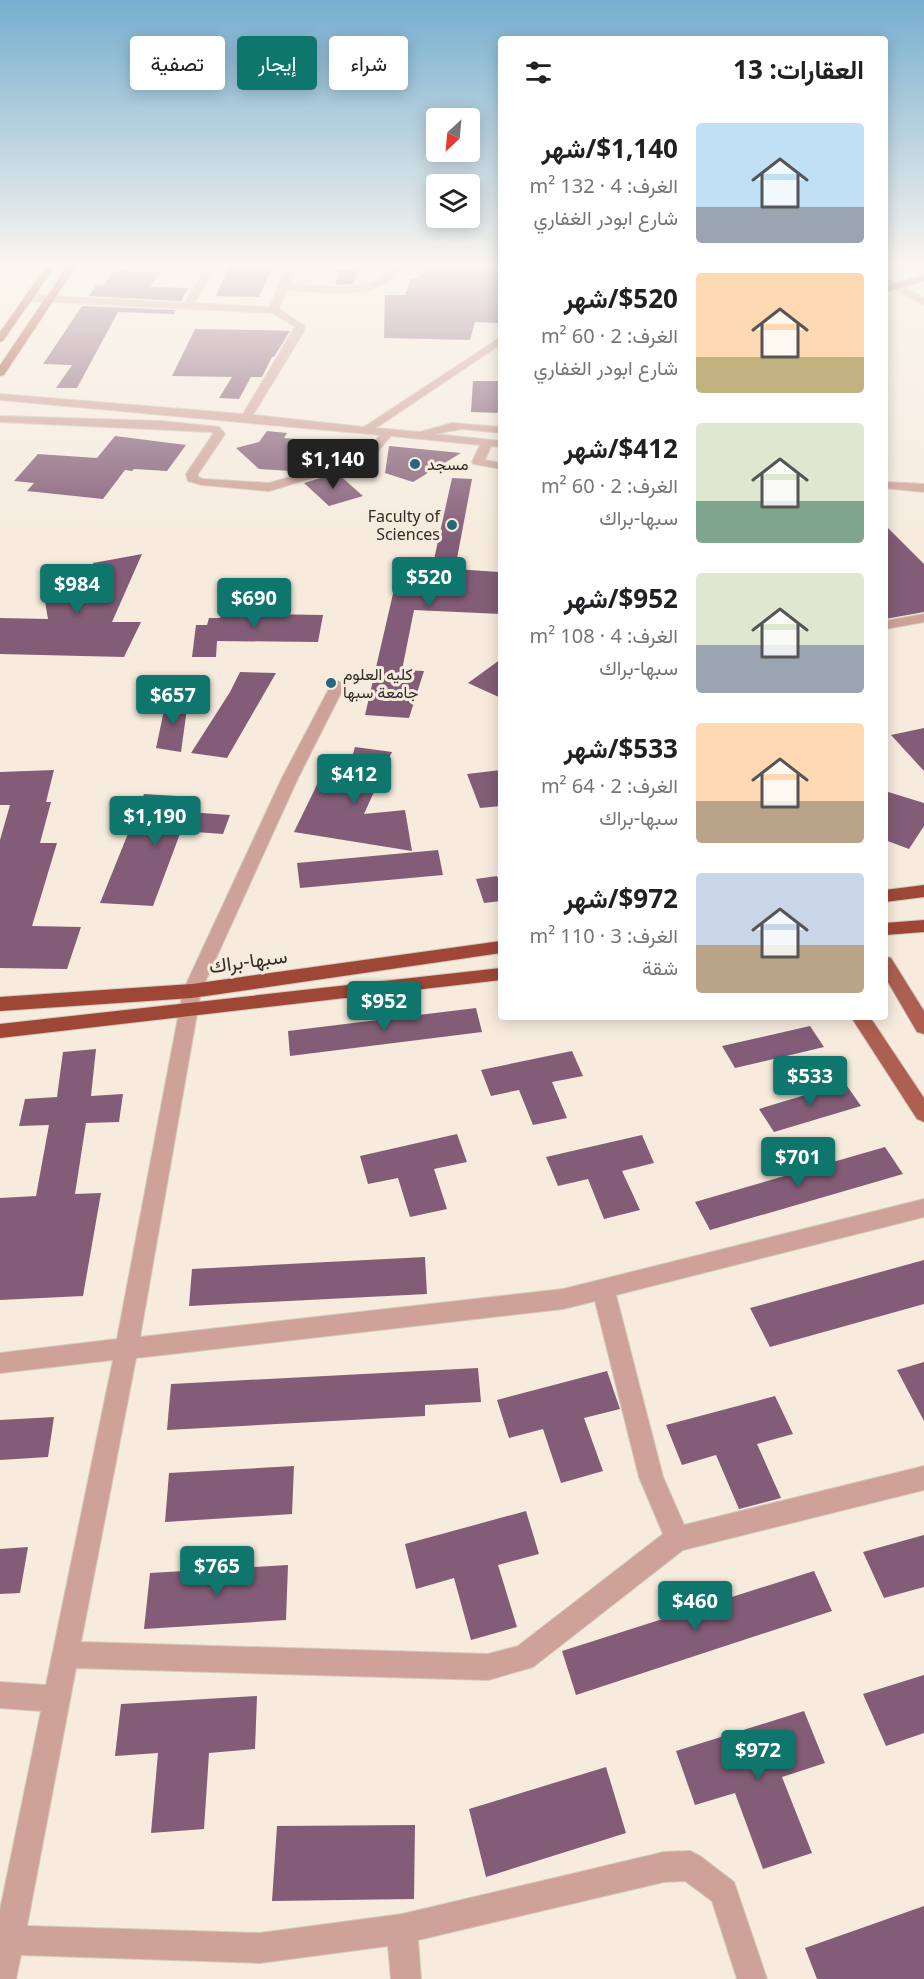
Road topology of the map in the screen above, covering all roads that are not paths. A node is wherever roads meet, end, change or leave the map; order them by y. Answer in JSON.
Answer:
{"nodes":[{"id":1,"x":10,"y":357,"type":"edge"},
{"id":2,"x":283,"y":357,"type":"edge"},
{"id":3,"x":475,"y":357,"type":"edge"},
{"id":4,"x":0,"y":373,"type":"edge"},
{"id":5,"x":0,"y":397,"type":"edge"},
{"id":6,"x":0,"y":418,"type":"edge"},
{"id":7,"x":246,"y":418,"type":"junction"},
{"id":8,"x":366,"y":430,"type":"junction"},
{"id":9,"x":498,"y":430,"type":"edge"},
{"id":10,"x":389,"y":432,"type":"junction"},
{"id":11,"x":423,"y":436,"type":"junction"},
{"id":12,"x":487,"y":442,"type":"junction"},
{"id":13,"x":498,"y":444,"type":"edge"},
{"id":14,"x":498,"y":465,"type":"edge"},
{"id":15,"x":888,"y":485,"type":"edge"},
{"id":16,"x":924,"y":488,"type":"edge"},
{"id":17,"x":924,"y":618,"type":"edge"},
{"id":18,"x":888,"y":624,"type":"edge"},
{"id":19,"x":338,"y":685,"type":"dead end"},
{"id":20,"x":924,"y":891,"type":"edge"},
{"id":21,"x":888,"y":896,"type":"edge"},
{"id":22,"x":924,"y":926,"type":"edge"},
{"id":23,"x":888,"y":929,"type":"edge"},
{"id":24,"x":498,"y":948,"type":"edge"},
{"id":25,"x":888,"y":967,"type":"edge"},
{"id":26,"x":498,"y":974,"type":"edge"},
{"id":27,"x":191,"y":1001,"type":"junction"},
{"id":28,"x":0,"y":1004,"type":"edge"},
{"id":29,"x":862,"y":1020,"type":"edge"},
{"id":30,"x":924,"y":1027,"type":"edge"},
{"id":31,"x":0,"y":1032,"type":"edge"},
{"id":32,"x":924,"y":1114,"type":"edge"},
{"id":33,"x":924,"y":1208,"type":"edge"},
{"id":34,"x":603,"y":1288,"type":"junction"},
{"id":35,"x":128,"y":1347,"type":"junction"},
{"id":36,"x":0,"y":1363,"type":"edge"},
{"id":37,"x":924,"y":1478,"type":"edge"},
{"id":38,"x":677,"y":1539,"type":"junction"},
{"id":39,"x":65,"y":1655,"type":"junction"},
{"id":40,"x":0,"y":1695,"type":"edge"},
{"id":41,"x":56,"y":1699,"type":"junction"},
{"id":42,"x":402,"y":1929,"type":"junction"},
{"id":43,"x":7,"y":1940,"type":"junction"},
{"id":44,"x":1,"y":1979,"type":"edge"},
{"id":45,"x":406,"y":1979,"type":"edge"},
{"id":46,"x":752,"y":1979,"type":"edge"}],
"edges":[{"from":1,"to":4,"type":"highway"},
{"from":2,"to":7,"type":"street"},
{"from":3,"to":8,"type":"street"},
{"from":5,"to":7,"type":"street"},
{"from":6,"to":10,"type":"street"},
{"from":7,"to":8,"type":"street"},
{"from":8,"to":10,"type":"street"},
{"from":9,"to":11,"type":"street"},
{"from":10,"to":11,"type":"street"},
{"from":11,"to":12,"type":"street"},
{"from":12,"to":13,"type":"street"},
{"from":12,"to":14,"type":"street"},
{"from":15,"to":16,"type":"street"},
{"from":17,"to":18,"type":"street"},
{"from":19,"to":27,"type":"street"},
{"from":20,"to":21,"type":"highway"},
{"from":22,"to":23,"type":"highway"},
{"from":24,"to":27,"type":"highway","name":"سبها-براك"},
{"from":25,"to":30,"type":"main road"},
{"from":26,"to":27,"type":"highway","name":"سبها-براك"},
{"from":27,"to":28,"type":"highway","name":"سبها-براك"},
{"from":27,"to":31,"type":"highway","name":"سبها-براك"},
{"from":27,"to":35,"type":"street"},
{"from":29,"to":32,"type":"main road"},
{"from":33,"to":34,"type":"street"},
{"from":34,"to":35,"type":"street"},
{"from":34,"to":38,"type":"street"},
{"from":35,"to":36,"type":"street"},
{"from":35,"to":39,"type":"street"},
{"from":37,"to":38,"type":"street"},
{"from":38,"to":39,"type":"street"},
{"from":39,"to":41,"type":"street"},
{"from":40,"to":41,"type":"street"},
{"from":41,"to":43,"type":"street"},
{"from":42,"to":43,"type":"street"},
{"from":42,"to":45,"type":"street"},
{"from":42,"to":46,"type":"street"},
{"from":43,"to":44,"type":"street"}]}
